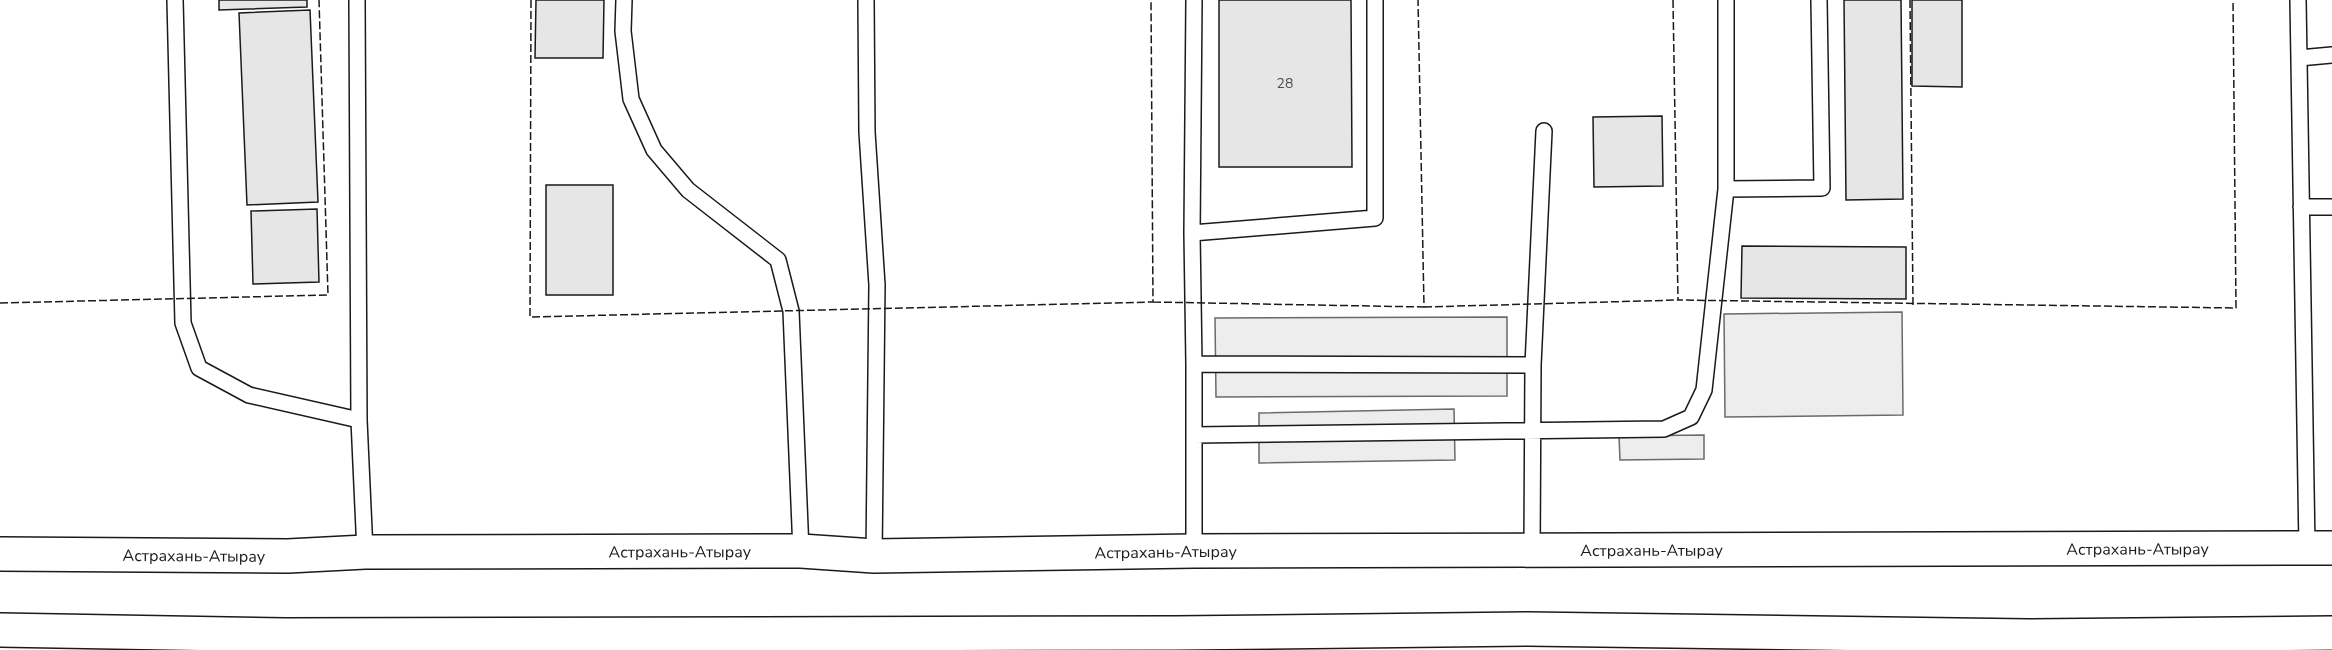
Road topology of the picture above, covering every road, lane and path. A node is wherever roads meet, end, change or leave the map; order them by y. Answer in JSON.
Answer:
{"nodes":[{"id":1,"x":175,"y":0,"type":"edge"},
{"id":2,"x":357,"y":0,"type":"edge"},
{"id":3,"x":624,"y":0,"type":"edge"},
{"id":4,"x":866,"y":0,"type":"edge"},
{"id":5,"x":1194,"y":0,"type":"edge"},
{"id":6,"x":1375,"y":0,"type":"edge"},
{"id":7,"x":1726,"y":0,"type":"edge"},
{"id":8,"x":1819,"y":0,"type":"edge"},
{"id":9,"x":2298,"y":0,"type":"edge"},
{"id":10,"x":2332,"y":55,"type":"edge"},
{"id":11,"x":2299,"y":58,"type":"junction"},
{"id":12,"x":1544,"y":131,"type":"dead end"},
{"id":13,"x":1726,"y":189,"type":"junction"},
{"id":14,"x":2301,"y":207,"type":"junction"},
{"id":15,"x":2332,"y":207,"type":"edge"},
{"id":16,"x":1192,"y":233,"type":"junction"},
{"id":17,"x":1194,"y":364,"type":"junction"},
{"id":18,"x":1533,"y":365,"type":"junction"},
{"id":19,"x":359,"y":420,"type":"junction"},
{"id":20,"x":1533,"y":431,"type":"junction"},
{"id":21,"x":1194,"y":435,"type":"junction"},
{"id":22,"x":2319,"y":548,"type":"edge"},
{"id":23,"x":1532,"y":550,"type":"junction"},
{"id":24,"x":801,"y":551,"type":"junction"},
{"id":25,"x":1194,"y":551,"type":"junction"},
{"id":26,"x":365,"y":552,"type":"junction"},
{"id":27,"x":0,"y":554,"type":"edge"},
{"id":28,"x":874,"y":556,"type":"junction"},
{"id":29,"x":0,"y":630,"type":"edge"},
{"id":30,"x":2332,"y":633,"type":"edge"},
{"id":31,"x":1171,"y":641,"type":"edge"},
{"id":32,"x":285,"y":643,"type":"edge"},
{"id":33,"x":2029,"y":643,"type":"edge"}],
"edges":[{"from":1,"to":19,"type":"lane"},
{"from":2,"to":19,"type":"lane"},
{"from":3,"to":24,"type":"lane"},
{"from":4,"to":28,"type":"lane"},
{"from":5,"to":16,"type":"lane"},
{"from":6,"to":16,"type":"lane"},
{"from":7,"to":13,"type":"lane"},
{"from":8,"to":13,"type":"lane"},
{"from":9,"to":11,"type":"lane"},
{"from":10,"to":11,"type":"lane"},
{"from":11,"to":14,"type":"lane"},
{"from":12,"to":18,"type":"lane"},
{"from":13,"to":20,"type":"lane"},
{"from":14,"to":15,"type":"lane"},
{"from":14,"to":22,"type":"lane"},
{"from":16,"to":17,"type":"lane"},
{"from":17,"to":18,"type":"lane"},
{"from":17,"to":21,"type":"lane"},
{"from":18,"to":20,"type":"lane"},
{"from":19,"to":26,"type":"lane"},
{"from":20,"to":21,"type":"lane"},
{"from":20,"to":23,"type":"lane"},
{"from":21,"to":25,"type":"lane"},
{"from":22,"to":23,"type":"highway","name":"Астрахань-Атырау"},
{"from":23,"to":25,"type":"highway","name":"Астрахань-Атырау"},
{"from":24,"to":26,"type":"highway","name":"Астрахань-Атырау"},
{"from":24,"to":28,"type":"highway","name":"Астрахань-Атырау"},
{"from":25,"to":28,"type":"highway","name":"Астрахань-Атырау"},
{"from":26,"to":27,"type":"highway","name":"Астрахань-Атырау"},
{"from":29,"to":32,"type":"highway"},
{"from":30,"to":33,"type":"highway"},
{"from":31,"to":32,"type":"highway"},
{"from":31,"to":33,"type":"highway"}]}
